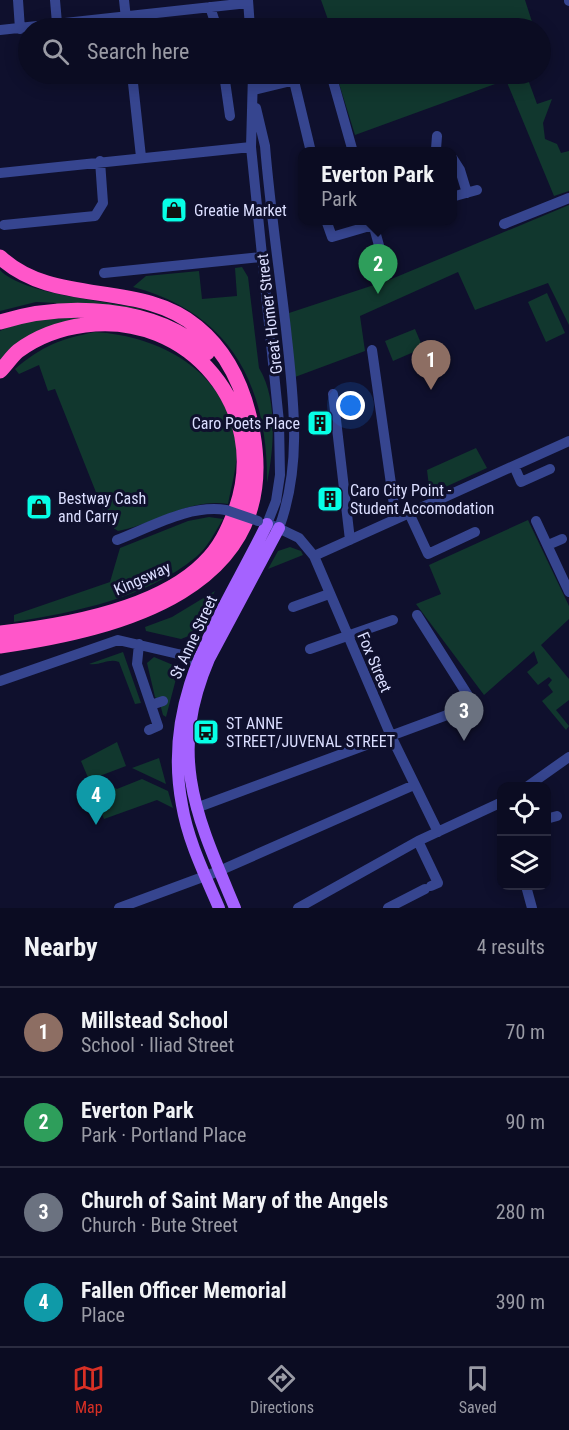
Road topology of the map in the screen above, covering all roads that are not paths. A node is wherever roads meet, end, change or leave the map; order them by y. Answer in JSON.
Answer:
{"nodes":[{"id":1,"x":18,"y":0,"type":"edge"},
{"id":2,"x":55,"y":0,"type":"edge"},
{"id":3,"x":124,"y":0,"type":"edge"},
{"id":4,"x":248,"y":2,"type":"edge"},
{"id":5,"x":178,"y":5,"type":"edge"},
{"id":6,"x":210,"y":7,"type":"junction"},
{"id":7,"x":126,"y":16,"type":"junction"},
{"id":8,"x":19,"y":18,"type":"edge"},
{"id":9,"x":57,"y":18,"type":"edge"},
{"id":10,"x":106,"y":18,"type":"edge"},
{"id":11,"x":214,"y":18,"type":"edge"},
{"id":12,"x":249,"y":18,"type":"edge"},
{"id":13,"x":18,"y":29,"type":"edge"},
{"id":14,"x":0,"y":30,"type":"edge"},
{"id":15,"x":133,"y":84,"type":"edge"},
{"id":16,"x":225,"y":84,"type":"edge"},
{"id":17,"x":254,"y":84,"type":"edge"},
{"id":18,"x":284,"y":84,"type":"edge"},
{"id":19,"x":295,"y":84,"type":"edge"},
{"id":20,"x":334,"y":84,"type":"edge"},
{"id":21,"x":254,"y":93,"type":"junction"},
{"id":22,"x":226,"y":110,"type":"dead end"},
{"id":23,"x":437,"y":136,"type":"dead end"},
{"id":24,"x":251,"y":147,"type":"junction"},
{"id":25,"x":310,"y":147,"type":"edge"},
{"id":26,"x":352,"y":147,"type":"edge"},
{"id":27,"x":437,"y":147,"type":"edge"},
{"id":28,"x":141,"y":157,"type":"junction"},
{"id":29,"x":100,"y":161,"type":"junction"},
{"id":30,"x":457,"y":165,"type":"edge"},
{"id":31,"x":0,"y":172,"type":"edge"},
{"id":32,"x":457,"y":195,"type":"edge"},
{"id":33,"x":569,"y":198,"type":"edge"},
{"id":34,"x":504,"y":224,"type":"dead end"},
{"id":35,"x":4,"y":225,"type":"dead end"},
{"id":36,"x":328,"y":225,"type":"edge"},
{"id":37,"x":369,"y":225,"type":"edge"},
{"id":38,"x":374,"y":225,"type":"edge"},
{"id":39,"x":0,"y":257,"type":"edge"},
{"id":40,"x":261,"y":257,"type":"junction"},
{"id":41,"x":383,"y":260,"type":"dead end"},
{"id":42,"x":104,"y":273,"type":"dead end"},
{"id":43,"x":0,"y":322,"type":"edge"},
{"id":44,"x":372,"y":350,"type":"dead end"},
{"id":45,"x":0,"y":371,"type":"edge"},
{"id":46,"x":333,"y":394,"type":"dead end"},
{"id":47,"x":251,"y":424,"type":"junction"},
{"id":48,"x":569,"y":441,"type":"edge"},
{"id":49,"x":514,"y":466,"type":"junction"},
{"id":50,"x":550,"y":469,"type":"dead end"},
{"id":51,"x":409,"y":513,"type":"junction"},
{"id":52,"x":396,"y":519,"type":"junction"},
{"id":53,"x":536,"y":521,"type":"dead end"},
{"id":54,"x":268,"y":524,"type":"junction"},
{"id":55,"x":475,"y":532,"type":"dead end"},
{"id":56,"x":562,"y":539,"type":"dead end"},
{"id":57,"x":117,"y":540,"type":"dead end"},
{"id":58,"x":350,"y":540,"type":"junction"},
{"id":59,"x":548,"y":545,"type":"junction"},
{"id":60,"x":314,"y":556,"type":"junction"},
{"id":61,"x":569,"y":592,"type":"edge"},
{"id":62,"x":329,"y":594,"type":"junction"},
{"id":63,"x":293,"y":607,"type":"dead end"},
{"id":64,"x":417,"y":615,"type":"dead end"},
{"id":65,"x":393,"y":620,"type":"dead end"},
{"id":66,"x":0,"y":633,"type":"edge"},
{"id":67,"x":348,"y":636,"type":"junction"},
{"id":68,"x":139,"y":644,"type":"junction"},
{"id":69,"x":0,"y":646,"type":"edge"},
{"id":70,"x":310,"y":650,"type":"dead end"},
{"id":71,"x":202,"y":664,"type":"junction"},
{"id":72,"x":0,"y":681,"type":"edge"},
{"id":73,"x":163,"y":701,"type":"dead end"},
{"id":74,"x":151,"y":705,"type":"junction"},
{"id":75,"x":149,"y":730,"type":"dead end"},
{"id":76,"x":391,"y":736,"type":"junction"},
{"id":77,"x":569,"y":757,"type":"edge"},
{"id":78,"x":534,"y":782,"type":"edge"},
{"id":79,"x":414,"y":785,"type":"junction"},
{"id":80,"x":497,"y":804,"type":"edge"},
{"id":81,"x":196,"y":808,"type":"junction"},
{"id":82,"x":438,"y":832,"type":"junction"},
{"id":83,"x":418,"y":841,"type":"junction"},
{"id":84,"x":219,"y":871,"type":"junction"},
{"id":85,"x":206,"y":876,"type":"junction"},
{"id":86,"x":527,"y":890,"type":"edge"},
{"id":87,"x":119,"y":908,"type":"edge"},
{"id":88,"x":219,"y":908,"type":"edge"},
{"id":89,"x":235,"y":908,"type":"edge"},
{"id":90,"x":298,"y":908,"type":"edge"},
{"id":91,"x":388,"y":908,"type":"edge"},
{"id":92,"x":532,"y":908,"type":"edge"}],
"edges":[{"from":1,"to":8,"type":"street"},
{"from":2,"to":9,"type":"street"},
{"from":3,"to":7,"type":"street"},
{"from":4,"to":6,"type":"street"},
{"from":4,"to":12,"type":"street"},
{"from":5,"to":6,"type":"street"},
{"from":5,"to":7,"type":"street"},
{"from":6,"to":11,"type":"street"},
{"from":7,"to":10,"type":"street"},
{"from":13,"to":14,"type":"street"},
{"from":15,"to":28,"type":"street"},
{"from":16,"to":22,"type":"street"},
{"from":17,"to":21,"type":"street","name":"Great Homer Street"},
{"from":18,"to":21,"type":"street"},
{"from":19,"to":25,"type":"street"},
{"from":20,"to":26,"type":"street"},
{"from":21,"to":24,"type":"street","name":"Great Homer Street"},
{"from":21,"to":54,"type":"street","name":"Great Homer Street"},
{"from":23,"to":27,"type":"street"},
{"from":24,"to":28,"type":"street"},
{"from":24,"to":40,"type":"street","name":"Great Homer Street"},
{"from":28,"to":29,"type":"street"},
{"from":29,"to":31,"type":"street"},
{"from":29,"to":35,"type":"street"},
{"from":30,"to":32,"type":"street"},
{"from":33,"to":34,"type":"street"},
{"from":36,"to":37,"type":"street"},
{"from":38,"to":41,"type":"street"},
{"from":39,"to":47,"type":"highway"},
{"from":40,"to":42,"type":"street"},
{"from":40,"to":54,"type":"street","name":"Great Homer Street"},
{"from":43,"to":47,"type":"highway"},
{"from":44,"to":52,"type":"street"},
{"from":45,"to":66,"type":"highway","name":"Kingsway"},
{"from":46,"to":58,"type":"street"},
{"from":47,"to":69,"type":"highway","name":"Kingsway"},
{"from":48,"to":49,"type":"street"},
{"from":49,"to":50,"type":"street"},
{"from":49,"to":51,"type":"street"},
{"from":51,"to":52,"type":"street"},
{"from":51,"to":55,"type":"street"},
{"from":52,"to":58,"type":"street"},
{"from":53,"to":59,"type":"street"},
{"from":54,"to":57,"type":"street","name":"Fox Street","bridge":true},
{"from":54,"to":60,"type":"street","name":"Fox Street"},
{"from":54,"to":71,"type":"main road","name":"St Anne Street"},
{"from":56,"to":59,"type":"street"},
{"from":58,"to":60,"type":"street"},
{"from":59,"to":61,"type":"street"},
{"from":60,"to":62,"type":"street","name":"Fox Street"},
{"from":62,"to":63,"type":"street"},
{"from":62,"to":67,"type":"street","name":"Fox Street"},
{"from":64,"to":76,"type":"street"},
{"from":65,"to":67,"type":"street"},
{"from":67,"to":70,"type":"street"},
{"from":67,"to":76,"type":"street","name":"Fox Street"},
{"from":68,"to":71,"type":"street"},
{"from":68,"to":72,"type":"street"},
{"from":68,"to":74,"type":"street"},
{"from":71,"to":81,"type":"main road","name":"St Anne Street"},
{"from":71,"to":85,"type":"main road","name":"St Anne Street"},
{"from":73,"to":74,"type":"street"},
{"from":74,"to":75,"type":"street"},
{"from":76,"to":79,"type":"street","name":"Fox Street"},
{"from":76,"to":81,"type":"street"},
{"from":77,"to":78,"type":"street"},
{"from":79,"to":82,"type":"street","name":"Fox Street"},
{"from":79,"to":84,"type":"street"},
{"from":80,"to":82,"type":"street"},
{"from":81,"to":84,"type":"main road","name":"St Anne Street"},
{"from":82,"to":83,"type":"street"},
{"from":83,"to":90,"type":"street"},
{"from":83,"to":91,"type":"street"},
{"from":84,"to":85,"type":"street"},
{"from":84,"to":89,"type":"main road","name":"St Anne Street"},
{"from":85,"to":87,"type":"street"},
{"from":85,"to":88,"type":"main road","name":"St Anne Street"},
{"from":86,"to":92,"type":"street"}]}
